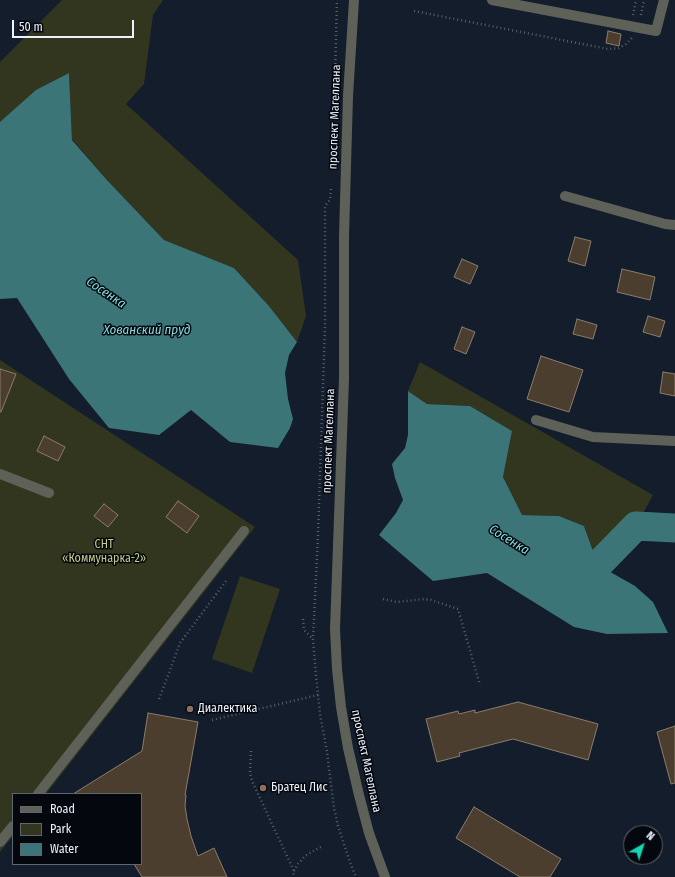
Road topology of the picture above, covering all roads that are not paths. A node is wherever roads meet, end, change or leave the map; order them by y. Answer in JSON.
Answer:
{"nodes":[{"id":1,"x":354,"y":0,"type":"edge"},
{"id":2,"x":492,"y":0,"type":"edge"},
{"id":3,"x":664,"y":0,"type":"edge"},
{"id":4,"x":565,"y":196,"type":"dead end"},
{"id":5,"x":675,"y":225,"type":"edge"},
{"id":6,"x":536,"y":420,"type":"dead end"},
{"id":7,"x":675,"y":441,"type":"edge"},
{"id":8,"x":0,"y":474,"type":"edge"},
{"id":9,"x":49,"y":493,"type":"dead end"},
{"id":10,"x":244,"y":531,"type":"dead end"},
{"id":11,"x":39,"y":793,"type":"edge"},
{"id":12,"x":12,"y":827,"type":"edge"},
{"id":13,"x":0,"y":842,"type":"edge"},
{"id":14,"x":386,"y":877,"type":"edge"}],
"edges":[{"from":1,"to":14,"type":"street","name":"проспект Магеллана"},
{"from":2,"to":3,"type":"street"},
{"from":4,"to":5,"type":"street"},
{"from":6,"to":7,"type":"street"},
{"from":8,"to":9,"type":"street"},
{"from":10,"to":11,"type":"street"},
{"from":12,"to":13,"type":"street"}]}
